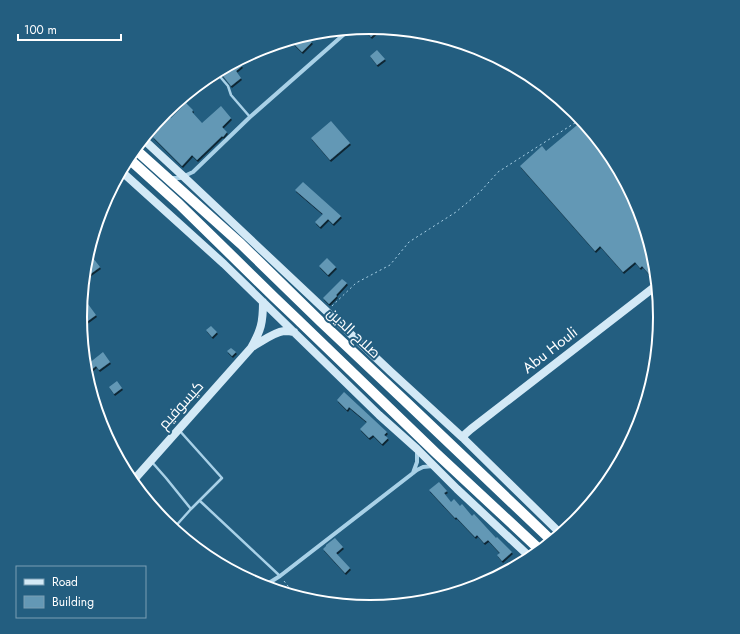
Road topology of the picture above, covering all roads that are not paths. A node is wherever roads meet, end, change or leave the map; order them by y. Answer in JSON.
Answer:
{"nodes":[{"id":1,"x":343,"y":35,"type":"edge"},
{"id":2,"x":221,"y":77,"type":"edge"},
{"id":3,"x":250,"y":117,"type":"junction"},
{"id":4,"x":147,"y":143,"type":"edge"},
{"id":5,"x":140,"y":152,"type":"edge"},
{"id":6,"x":133,"y":163,"type":"edge"},
{"id":7,"x":125,"y":175,"type":"edge"},
{"id":8,"x":184,"y":177,"type":"junction"},
{"id":9,"x":169,"y":178,"type":"junction"},
{"id":10,"x":652,"y":289,"type":"edge"},
{"id":11,"x":263,"y":302,"type":"junction"},
{"id":12,"x":294,"y":332,"type":"junction"},
{"id":13,"x":251,"y":348,"type":"junction"},
{"id":14,"x":178,"y":429,"type":"junction"},
{"id":15,"x":462,"y":437,"type":"junction"},
{"id":16,"x":417,"y":449,"type":"junction"},
{"id":17,"x":150,"y":460,"type":"junction"},
{"id":18,"x":433,"y":466,"type":"junction"},
{"id":19,"x":413,"y":473,"type":"junction"},
{"id":20,"x":137,"y":476,"type":"edge"},
{"id":21,"x":200,"y":501,"type":"junction"},
{"id":22,"x":191,"y":509,"type":"junction"},
{"id":23,"x":177,"y":524,"type":"edge"},
{"id":24,"x":557,"y":530,"type":"edge"},
{"id":25,"x":548,"y":537,"type":"edge"},
{"id":26,"x":536,"y":546,"type":"edge"},
{"id":27,"x":525,"y":553,"type":"edge"},
{"id":28,"x":280,"y":576,"type":"junction"},
{"id":29,"x":271,"y":582,"type":"edge"}],
"edges":[{"from":1,"to":3,"type":"street"},
{"from":2,"to":3,"type":"lane"},
{"from":3,"to":8,"type":"street"},
{"from":4,"to":8,"type":"main road"},
{"from":5,"to":9,"type":"highway","name":"صلاح الدين"},
{"from":6,"to":26,"type":"highway","name":"صلاح الدين"},
{"from":7,"to":11,"type":"main road"},
{"from":8,"to":9,"type":"street"},
{"from":8,"to":15,"type":"main road"},
{"from":9,"to":25,"type":"highway","name":"صلاح الدين"},
{"from":10,"to":15,"type":"main road","name":"Abu Houli"},
{"from":11,"to":12,"type":"main road"},
{"from":11,"to":13,"type":"main road","name":"كيسوفيم"},
{"from":12,"to":13,"type":"main road","name":"كيسوفيم"},
{"from":12,"to":16,"type":"main road"},
{"from":13,"to":14,"type":"main road","name":"كيسوفيم"},
{"from":14,"to":17,"type":"main road","name":"كيسوفيم"},
{"from":14,"to":21,"type":"lane"},
{"from":15,"to":24,"type":"main road"},
{"from":16,"to":18,"type":"main road"},
{"from":16,"to":19,"type":"street"},
{"from":17,"to":20,"type":"main road","name":"كيسوفيم"},
{"from":17,"to":22,"type":"lane"},
{"from":18,"to":19,"type":"street"},
{"from":18,"to":27,"type":"main road"},
{"from":19,"to":28,"type":"street"},
{"from":21,"to":22,"type":"lane"},
{"from":21,"to":28,"type":"lane"},
{"from":22,"to":23,"type":"lane"},
{"from":28,"to":29,"type":"street"}]}
